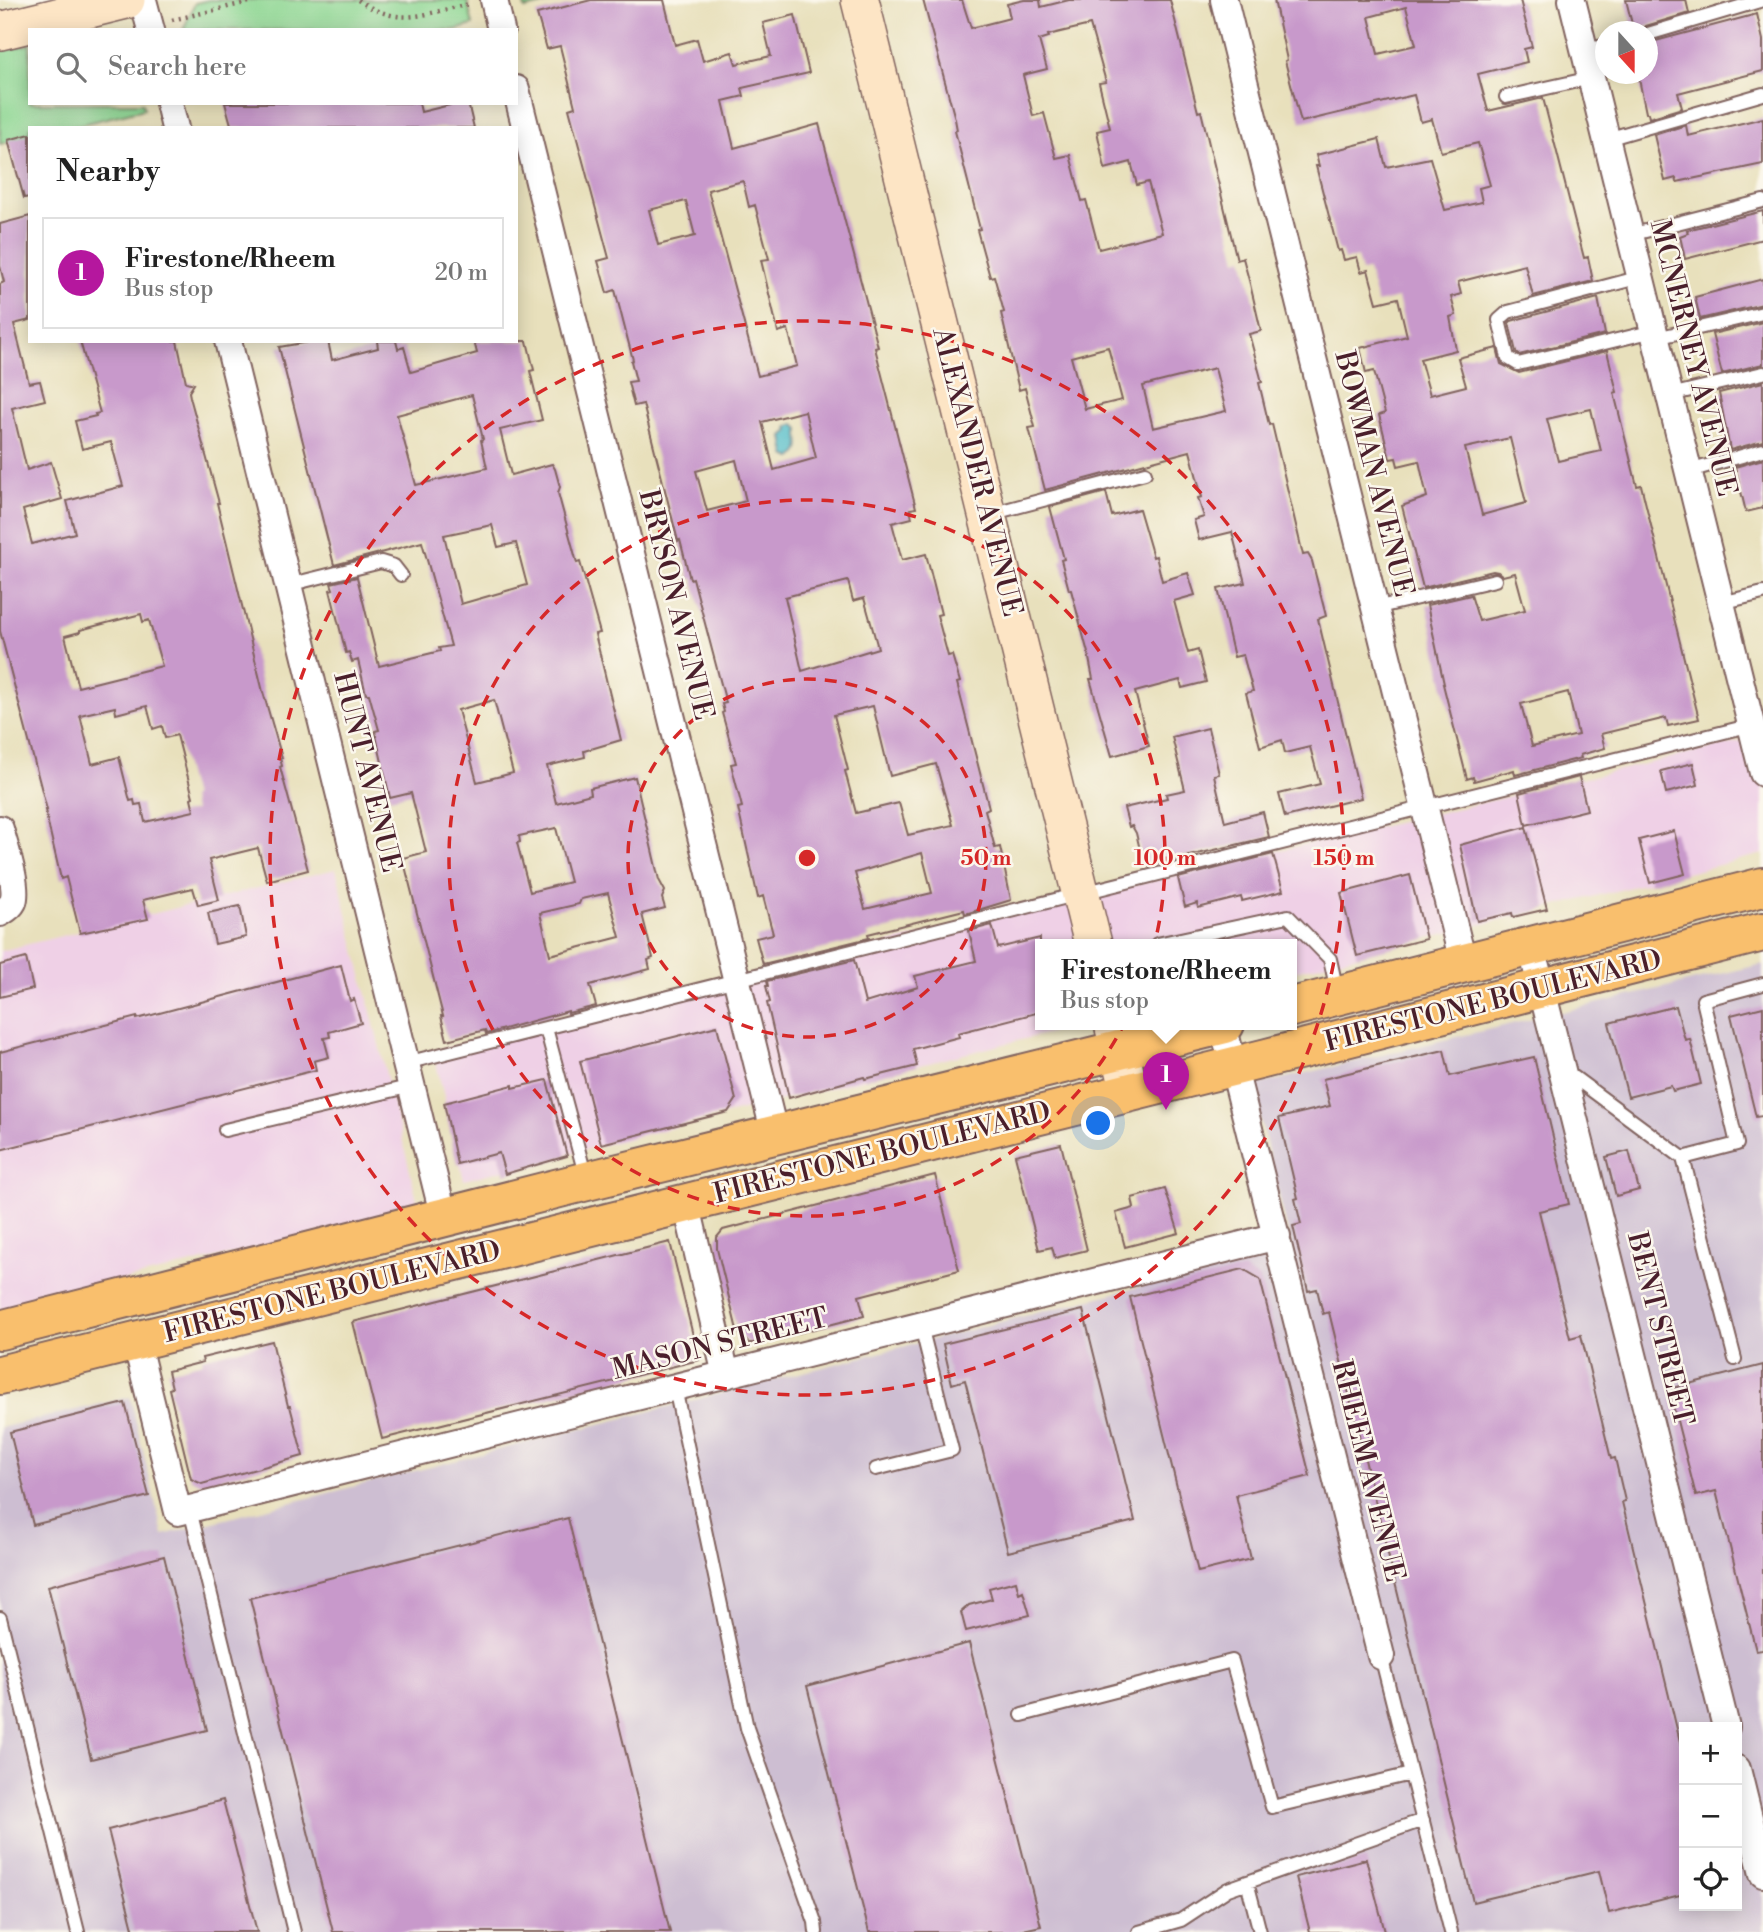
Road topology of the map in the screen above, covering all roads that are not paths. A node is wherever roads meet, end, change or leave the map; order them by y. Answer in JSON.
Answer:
{"nodes":[{"id":1,"x":126,"y":0,"type":"edge"},
{"id":2,"x":143,"y":0,"type":"edge"},
{"id":3,"x":860,"y":0,"type":"edge"},
{"id":4,"x":1224,"y":0,"type":"edge"},
{"id":5,"x":1572,"y":0,"type":"edge"},
{"id":6,"x":1763,"y":0,"type":"edge"},
{"id":7,"x":487,"y":1,"type":"edge"},
{"id":8,"x":150,"y":28,"type":"edge"},
{"id":9,"x":501,"y":28,"type":"edge"},
{"id":10,"x":0,"y":31,"type":"edge"},
{"id":11,"x":1658,"y":31,"type":"edge"},
{"id":12,"x":1595,"y":48,"type":"edge"},
{"id":13,"x":1591,"y":78,"type":"junction"},
{"id":14,"x":1763,"y":94,"type":"edge"},
{"id":15,"x":518,"y":97,"type":"edge"},
{"id":16,"x":1506,"y":97,"type":"dead end"},
{"id":17,"x":169,"y":105,"type":"edge"},
{"id":18,"x":175,"y":126,"type":"edge"},
{"id":19,"x":1606,"y":139,"type":"junction"},
{"id":20,"x":1763,"y":201,"type":"edge"},
{"id":21,"x":1630,"y":235,"type":"junction"},
{"id":22,"x":1641,"y":277,"type":"junction"},
{"id":23,"x":1763,"y":313,"type":"edge"},
{"id":24,"x":1655,"y":334,"type":"junction"},
{"id":25,"x":228,"y":343,"type":"edge"},
{"id":26,"x":1763,"y":373,"type":"edge"},
{"id":27,"x":1670,"y":395,"type":"junction"},
{"id":28,"x":1763,"y":450,"type":"edge"},
{"id":29,"x":1689,"y":471,"type":"junction"},
{"id":30,"x":1145,"y":473,"type":"dead end"},
{"id":31,"x":987,"y":515,"type":"junction"},
{"id":32,"x":401,"y":575,"type":"dead end"},
{"id":33,"x":1495,"y":580,"type":"dead end"},
{"id":34,"x":288,"y":584,"type":"junction"},
{"id":35,"x":1763,"y":593,"type":"edge"},
{"id":36,"x":1721,"y":603,"type":"junction"},
{"id":37,"x":1375,"y":608,"type":"junction"},
{"id":38,"x":1757,"y":724,"type":"edge"},
{"id":39,"x":1763,"y":772,"type":"edge"},
{"id":40,"x":1424,"y":807,"type":"junction"},
{"id":41,"x":0,"y":828,"type":"edge"},
{"id":42,"x":1763,"y":887,"type":"edge"},
{"id":43,"x":1081,"y":894,"type":"junction"},
{"id":44,"x":6,"y":908,"type":"edge"},
{"id":45,"x":1763,"y":932,"type":"edge"},
{"id":46,"x":1092,"y":939,"type":"edge"},
{"id":47,"x":1181,"y":939,"type":"edge"},
{"id":48,"x":1531,"y":946,"type":"junction"},
{"id":49,"x":1463,"y":962,"type":"junction"},
{"id":50,"x":737,"y":980,"type":"junction"},
{"id":51,"x":1763,"y":984,"type":"edge"},
{"id":52,"x":1542,"y":988,"type":"junction"},
{"id":53,"x":1338,"y":995,"type":"junction"},
{"id":54,"x":1297,"y":1006,"type":"edge"},
{"id":55,"x":546,"y":1028,"type":"junction"},
{"id":56,"x":1179,"y":1030,"type":"edge"},
{"id":57,"x":1225,"y":1030,"type":"edge"},
{"id":58,"x":1116,"y":1037,"type":"edge"},
{"id":59,"x":1234,"y":1066,"type":"junction"},
{"id":60,"x":1563,"y":1069,"type":"junction"},
{"id":61,"x":409,"y":1075,"type":"junction"},
{"id":62,"x":1130,"y":1092,"type":"junction"},
{"id":63,"x":225,"y":1130,"type":"dead end"},
{"id":64,"x":775,"y":1135,"type":"junction"},
{"id":65,"x":1684,"y":1158,"type":"junction"},
{"id":66,"x":587,"y":1181,"type":"junction"},
{"id":67,"x":686,"y":1202,"type":"junction"},
{"id":68,"x":444,"y":1218,"type":"junction"},
{"id":69,"x":1277,"y":1236,"type":"junction"},
{"id":70,"x":921,"y":1326,"type":"junction"},
{"id":71,"x":0,"y":1330,"type":"edge"},
{"id":72,"x":136,"y":1341,"type":"junction"},
{"id":73,"x":1735,"y":1359,"type":"dead end"},
{"id":74,"x":0,"y":1375,"type":"edge"},
{"id":75,"x":726,"y":1375,"type":"junction"},
{"id":76,"x":675,"y":1388,"type":"junction"},
{"id":77,"x":876,"y":1469,"type":"dead end"},
{"id":78,"x":184,"y":1511,"type":"junction"},
{"id":79,"x":0,"y":1618,"type":"edge"},
{"id":80,"x":1381,"y":1656,"type":"joint"},
{"id":81,"x":1022,"y":1715,"type":"dead end"},
{"id":82,"x":1725,"y":1722,"type":"edge"},
{"id":83,"x":1411,"y":1774,"type":"junction"},
{"id":84,"x":1741,"y":1785,"type":"edge"},
{"id":85,"x":1423,"y":1820,"type":"junction"},
{"id":86,"x":1763,"y":1874,"type":"edge"},
{"id":87,"x":1247,"y":1882,"type":"junction"},
{"id":88,"x":78,"y":1932,"type":"edge"},
{"id":89,"x":294,"y":1932,"type":"edge"},
{"id":90,"x":816,"y":1932,"type":"edge"},
{"id":91,"x":1139,"y":1932,"type":"edge"},
{"id":92,"x":1260,"y":1932,"type":"edge"},
{"id":93,"x":1451,"y":1932,"type":"edge"}],
"edges":[{"from":1,"to":10,"type":"street"},
{"from":2,"to":8,"type":"street"},
{"from":3,"to":31,"type":"street","name":"ALEXANDER AVENUE"},
{"from":4,"to":37,"type":"street","name":"BOWMAN AVENUE"},
{"from":5,"to":12,"type":"street","name":"MCNERNEY AVENUE"},
{"from":6,"to":11,"type":"lane"},
{"from":7,"to":9,"type":"street"},
{"from":12,"to":13,"type":"street","name":"MCNERNEY AVENUE"},
{"from":13,"to":16,"type":"lane"},
{"from":13,"to":19,"type":"street","name":"MCNERNEY AVENUE"},
{"from":14,"to":19,"type":"lane"},
{"from":15,"to":50,"type":"street","name":"BRYSON AVENUE"},
{"from":17,"to":18,"type":"street"},
{"from":19,"to":21,"type":"street","name":"MCNERNEY AVENUE"},
{"from":20,"to":21,"type":"lane"},
{"from":21,"to":22,"type":"street","name":"MCNERNEY AVENUE"},
{"from":22,"to":24,"type":"street","name":"MCNERNEY AVENUE"},
{"from":22,"to":24,"type":"lane"},
{"from":23,"to":24,"type":"lane"},
{"from":24,"to":27,"type":"street","name":"MCNERNEY AVENUE"},
{"from":25,"to":34,"type":"street","name":"HUNT AVENUE"},
{"from":26,"to":27,"type":"lane"},
{"from":27,"to":29,"type":"street","name":"MCNERNEY AVENUE"},
{"from":28,"to":29,"type":"lane"},
{"from":29,"to":36,"type":"street","name":"MCNERNEY AVENUE"},
{"from":30,"to":31,"type":"lane"},
{"from":31,"to":43,"type":"street","name":"ALEXANDER AVENUE"},
{"from":32,"to":34,"type":"lane"},
{"from":33,"to":37,"type":"lane"},
{"from":34,"to":61,"type":"street","name":"HUNT AVENUE"},
{"from":35,"to":36,"type":"lane"},
{"from":36,"to":38,"type":"street","name":"MCNERNEY AVENUE"},
{"from":37,"to":40,"type":"street","name":"BOWMAN AVENUE"},
{"from":38,"to":39,"type":"street","name":"MCNERNEY AVENUE"},
{"from":38,"to":40,"type":"lane"},
{"from":40,"to":43,"type":"lane"},
{"from":40,"to":49,"type":"street","name":"BOWMAN AVENUE"},
{"from":41,"to":44,"type":"street"},
{"from":42,"to":48,"type":"main road","name":"FIRESTONE BOULEVARD"},
{"from":43,"to":46,"type":"street","name":"ALEXANDER AVENUE"},
{"from":43,"to":50,"type":"lane"},
{"from":45,"to":52,"type":"main road","name":"FIRESTONE BOULEVARD"},
{"from":47,"to":53,"type":"lane"},
{"from":48,"to":49,"type":"main road","name":"FIRESTONE BOULEVARD"},
{"from":48,"to":52,"type":"street","name":"BENT STREET"},
{"from":49,"to":53,"type":"main road","name":"FIRESTONE BOULEVARD"},
{"from":50,"to":55,"type":"lane"},
{"from":50,"to":64,"type":"street","name":"BRYSON AVENUE"},
{"from":51,"to":65,"type":"lane"},
{"from":52,"to":59,"type":"main road","name":"FIRESTONE BOULEVARD"},
{"from":52,"to":60,"type":"street","name":"BENT STREET"},
{"from":53,"to":54,"type":"main road","name":"FIRESTONE BOULEVARD"},
{"from":55,"to":61,"type":"lane"},
{"from":55,"to":66,"type":"lane"},
{"from":56,"to":58,"type":"main road","name":"FIRESTONE BOULEVARD"},
{"from":57,"to":59,"type":"street","name":"RHEEM AVENUE"},
{"from":58,"to":62,"type":"street"},
{"from":58,"to":64,"type":"main road","name":"FIRESTONE BOULEVARD"},
{"from":59,"to":62,"type":"main road","name":"FIRESTONE BOULEVARD"},
{"from":59,"to":69,"type":"street","name":"RHEEM AVENUE"},
{"from":60,"to":65,"type":"lane"},
{"from":60,"to":82,"type":"street","name":"BENT STREET"},
{"from":61,"to":63,"type":"lane"},
{"from":61,"to":68,"type":"street","name":"HUNT AVENUE"},
{"from":62,"to":67,"type":"main road","name":"FIRESTONE BOULEVARD"},
{"from":64,"to":66,"type":"main road","name":"FIRESTONE BOULEVARD"},
{"from":65,"to":73,"type":"lane"},
{"from":66,"to":68,"type":"main road","name":"FIRESTONE BOULEVARD"},
{"from":67,"to":72,"type":"main road","name":"FIRESTONE BOULEVARD"},
{"from":67,"to":75,"type":"street"},
{"from":68,"to":71,"type":"main road","name":"FIRESTONE BOULEVARD"},
{"from":69,"to":70,"type":"street","name":"MASON STREET"},
{"from":69,"to":80,"type":"street","name":"RHEEM AVENUE"},
{"from":70,"to":75,"type":"street","name":"MASON STREET"},
{"from":70,"to":77,"type":"lane"},
{"from":72,"to":74,"type":"main road","name":"FIRESTONE BOULEVARD"},
{"from":72,"to":78,"type":"street"},
{"from":75,"to":76,"type":"street","name":"MASON STREET"},
{"from":76,"to":78,"type":"street","name":"MASON STREET"},
{"from":76,"to":90,"type":"lane"},
{"from":78,"to":89,"type":"lane"},
{"from":79,"to":88,"type":"lane"},
{"from":80,"to":83,"type":"lane","name":"RHEEM AVENUE"},
{"from":81,"to":83,"type":"lane"},
{"from":83,"to":85,"type":"lane","name":"RHEEM AVENUE"},
{"from":84,"to":86,"type":"street"},
{"from":85,"to":87,"type":"lane"},
{"from":85,"to":93,"type":"lane","name":"RHEEM AVENUE"},
{"from":87,"to":91,"type":"lane"},
{"from":87,"to":92,"type":"lane"}]}
